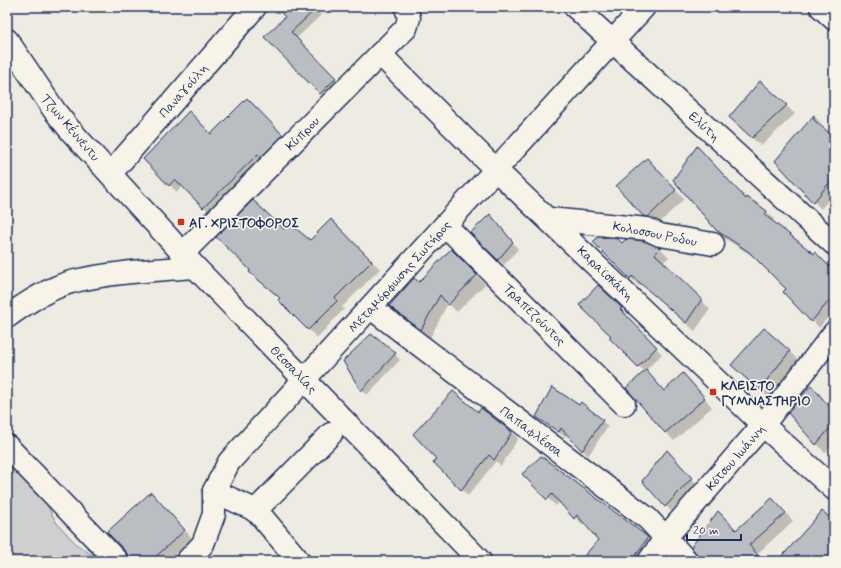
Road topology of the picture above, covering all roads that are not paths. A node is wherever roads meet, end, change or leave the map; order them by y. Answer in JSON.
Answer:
{"nodes":[{"id":1,"x":256,"y":7,"type":"edge"},
{"id":2,"x":406,"y":7,"type":"edge"},
{"id":3,"x":575,"y":7,"type":"edge"},
{"id":4,"x":644,"y":7,"type":"edge"},
{"id":5,"x":821,"y":7,"type":"edge"},
{"id":6,"x":834,"y":19,"type":"edge"},
{"id":7,"x":7,"y":40,"type":"edge"},
{"id":8,"x":613,"y":41,"type":"junction"},
{"id":9,"x":380,"y":54,"type":"junction"},
{"id":10,"x":495,"y":169,"type":"junction"},
{"id":11,"x":111,"y":173,"type":"junction"},
{"id":12,"x":550,"y":219,"type":"junction"},
{"id":13,"x":445,"y":225,"type":"junction"},
{"id":14,"x":713,"y":244,"type":"dead end"},
{"id":15,"x":834,"y":244,"type":"edge"},
{"id":16,"x":189,"y":260,"type":"junction"},
{"id":17,"x":371,"y":308,"type":"junction"},
{"id":18,"x":9,"y":313,"type":"edge"},
{"id":19,"x":834,"y":333,"type":"edge"},
{"id":20,"x":304,"y":380,"type":"junction"},
{"id":21,"x":624,"y":404,"type":"dead end"},
{"id":22,"x":764,"y":424,"type":"junction"},
{"id":23,"x":331,"y":434,"type":"dead end"},
{"id":24,"x":7,"y":446,"type":"edge"},
{"id":25,"x":834,"y":489,"type":"edge"},
{"id":26,"x":214,"y":491,"type":"junction"},
{"id":27,"x":255,"y":511,"type":"junction"},
{"id":28,"x":666,"y":537,"type":"junction"},
{"id":29,"x":117,"y":561,"type":"edge"},
{"id":30,"x":187,"y":561,"type":"edge"},
{"id":31,"x":299,"y":561,"type":"edge"},
{"id":32,"x":480,"y":561,"type":"edge"},
{"id":33,"x":649,"y":561,"type":"edge"},
{"id":34,"x":687,"y":561,"type":"edge"}],
"edges":[{"from":1,"to":11,"type":"street","name":"Παναγούλη"},
{"from":2,"to":9,"type":"street","name":"Κύπρου"},
{"from":3,"to":8,"type":"street","name":"Ελύτη"},
{"from":4,"to":8,"type":"street","name":"Μεταμόρφωσης Σωτήρος"},
{"from":5,"to":6,"type":"street"},
{"from":7,"to":11,"type":"street","name":"Τζων Κέννεντυ"},
{"from":8,"to":10,"type":"street","name":"Μεταμόρφωσης Σωτήρος"},
{"from":8,"to":15,"type":"street","name":"Ελύτη"},
{"from":9,"to":10,"type":"street","name":"Καραϊσκάκη"},
{"from":9,"to":16,"type":"street","name":"Κύπρου"},
{"from":10,"to":12,"type":"street","name":"Καραϊσκάκη"},
{"from":10,"to":13,"type":"street","name":"Μεταμόρφωσης Σωτήρος"},
{"from":11,"to":16,"type":"street","name":"Θεσσαλίας"},
{"from":12,"to":14,"type":"street","name":"Κολοσσου Ροδου"},
{"from":12,"to":22,"type":"street","name":"Καραϊσκάκη"},
{"from":13,"to":17,"type":"street","name":"Μεταμόρφωσης Σωτήρος"},
{"from":13,"to":21,"type":"street","name":"Τραπεζούντος"},
{"from":16,"to":18,"type":"street"},
{"from":16,"to":20,"type":"street","name":"Θεσσαλίας"},
{"from":17,"to":20,"type":"street","name":"Μεταμόρφωσης Σωτήρος"},
{"from":17,"to":28,"type":"street","name":"Παπαφλέσσα"},
{"from":19,"to":22,"type":"street","name":"Κότσου Ιωάννη"},
{"from":20,"to":26,"type":"street","name":"Μεταμόρφωσης Σωτήρος"},
{"from":20,"to":32,"type":"street","name":"Θεσσαλίας"},
{"from":22,"to":25,"type":"street","name":"Καραϊσκάκη"},
{"from":22,"to":28,"type":"street","name":"Κότσου Ιωάννη"},
{"from":23,"to":27,"type":"street"},
{"from":24,"to":29,"type":"street"},
{"from":26,"to":27,"type":"street"},
{"from":26,"to":30,"type":"street","name":"Μεταμόρφωσης Σωτήρος"},
{"from":27,"to":31,"type":"street"},
{"from":28,"to":33,"type":"street","name":"Κότσου Ιωάννη"},
{"from":28,"to":34,"type":"street","name":"Παπαφλέσσα"}]}
